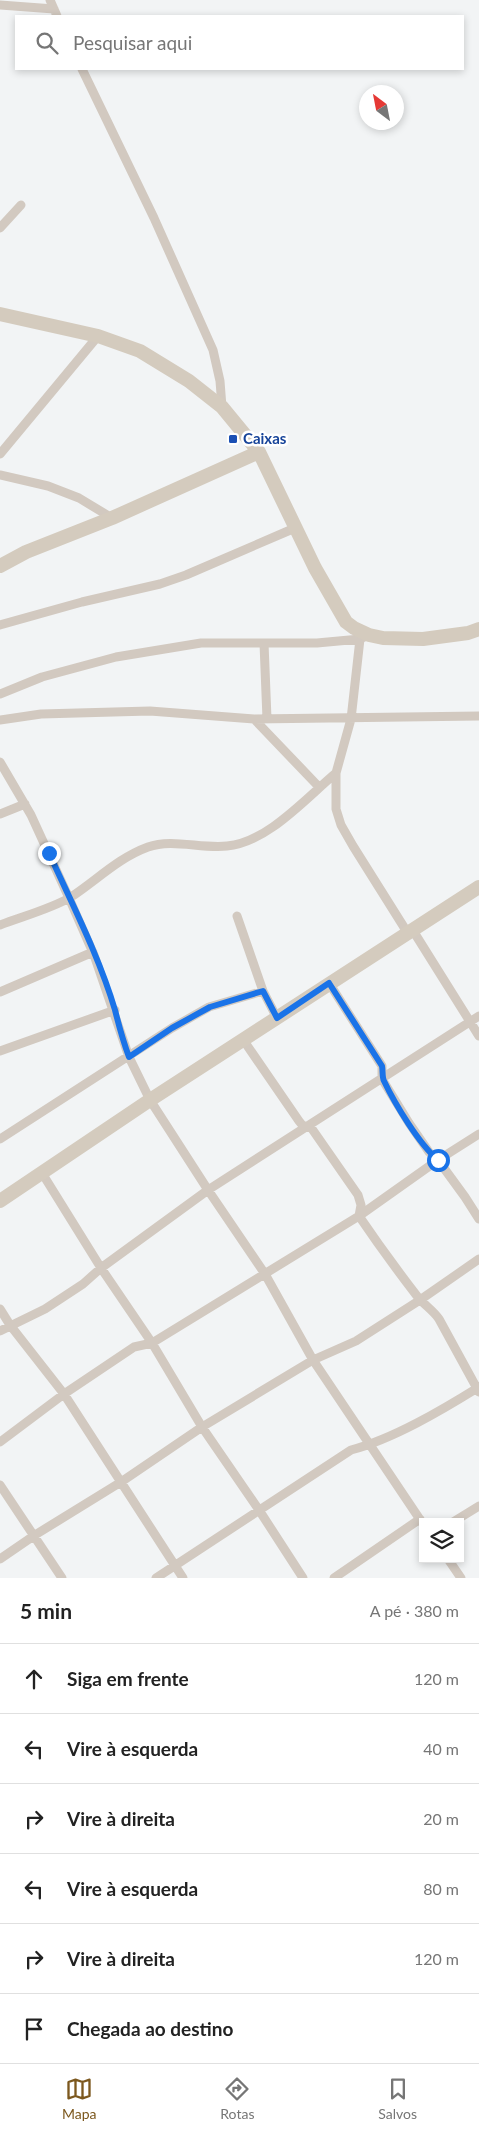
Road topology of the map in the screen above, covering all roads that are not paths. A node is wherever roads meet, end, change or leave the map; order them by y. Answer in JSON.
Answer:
{"nodes":[{"id":1,"x":50,"y":0,"type":"edge"},
{"id":2,"x":0,"y":5,"type":"edge"},
{"id":3,"x":56,"y":13,"type":"edge"},
{"id":4,"x":82,"y":70,"type":"edge"},
{"id":5,"x":21,"y":206,"type":"dead end"},
{"id":6,"x":0,"y":228,"type":"edge"},
{"id":7,"x":0,"y":314,"type":"edge"},
{"id":8,"x":98,"y":336,"type":"junction"},
{"id":9,"x":222,"y":408,"type":"junction"},
{"id":10,"x":259,"y":452,"type":"junction"},
{"id":11,"x":0,"y":454,"type":"edge"},
{"id":12,"x":0,"y":475,"type":"edge"},
{"id":13,"x":112,"y":518,"type":"junction"},
{"id":14,"x":295,"y":528,"type":"junction"},
{"id":15,"x":0,"y":566,"type":"edge"},
{"id":16,"x":0,"y":625,"type":"edge"},
{"id":17,"x":479,"y":630,"type":"edge"},
{"id":18,"x":365,"y":637,"type":"junction"},
{"id":19,"x":264,"y":643,"type":"junction"},
{"id":20,"x":0,"y":694,"type":"edge"},
{"id":21,"x":479,"y":716,"type":"edge"},
{"id":22,"x":254,"y":719,"type":"junction"},
{"id":23,"x":267,"y":719,"type":"junction"},
{"id":24,"x":351,"y":719,"type":"junction"},
{"id":25,"x":0,"y":720,"type":"edge"},
{"id":26,"x":0,"y":762,"type":"edge"},
{"id":27,"x":336,"y":773,"type":"junction"},
{"id":28,"x":319,"y":787,"type":"junction"},
{"id":29,"x":25,"y":804,"type":"junction"},
{"id":30,"x":0,"y":814,"type":"edge"},
{"id":31,"x":479,"y":887,"type":"edge"},
{"id":32,"x":70,"y":898,"type":"junction"},
{"id":33,"x":237,"y":916,"type":"dead end"},
{"id":34,"x":0,"y":925,"type":"edge"},
{"id":35,"x":410,"y":930,"type":"junction"},
{"id":36,"x":93,"y":952,"type":"junction"},
{"id":37,"x":329,"y":983,"type":"junction"},
{"id":38,"x":263,"y":991,"type":"junction"},
{"id":39,"x":0,"y":992,"type":"edge"},
{"id":40,"x":115,"y":1010,"type":"junction"},
{"id":41,"x":479,"y":1016,"type":"edge"},
{"id":42,"x":277,"y":1018,"type":"junction"},
{"id":43,"x":470,"y":1022,"type":"junction"},
{"id":44,"x":479,"y":1036,"type":"edge"},
{"id":45,"x":244,"y":1041,"type":"junction"},
{"id":46,"x":0,"y":1051,"type":"edge"},
{"id":47,"x":129,"y":1057,"type":"junction"},
{"id":48,"x":382,"y":1079,"type":"junction"},
{"id":49,"x":150,"y":1100,"type":"junction"},
{"id":50,"x":310,"y":1126,"type":"junction"},
{"id":51,"x":479,"y":1134,"type":"edge"},
{"id":52,"x":0,"y":1139,"type":"edge"},
{"id":53,"x":438,"y":1160,"type":"junction"},
{"id":54,"x":42,"y":1173,"type":"junction"},
{"id":55,"x":208,"y":1190,"type":"junction"},
{"id":56,"x":0,"y":1201,"type":"edge"},
{"id":57,"x":359,"y":1216,"type":"junction"},
{"id":58,"x":479,"y":1219,"type":"edge"},
{"id":59,"x":479,"y":1258,"type":"edge"},
{"id":60,"x":101,"y":1268,"type":"junction"},
{"id":61,"x":265,"y":1274,"type":"junction"},
{"id":62,"x":420,"y":1300,"type":"junction"},
{"id":63,"x":0,"y":1309,"type":"edge"},
{"id":64,"x":10,"y":1325,"type":"junction"},
{"id":65,"x":0,"y":1331,"type":"edge"},
{"id":66,"x":152,"y":1343,"type":"junction"},
{"id":67,"x":313,"y":1360,"type":"junction"},
{"id":68,"x":478,"y":1389,"type":"edge"},
{"id":69,"x":64,"y":1394,"type":"junction"},
{"id":70,"x":202,"y":1427,"type":"junction"},
{"id":71,"x":0,"y":1442,"type":"edge"},
{"id":72,"x":370,"y":1445,"type":"junction"},
{"id":73,"x":122,"y":1482,"type":"junction"},
{"id":74,"x":0,"y":1485,"type":"edge"},
{"id":75,"x":479,"y":1506,"type":"edge"},
{"id":76,"x":259,"y":1510,"type":"junction"},
{"id":77,"x":419,"y":1518,"type":"edge"},
{"id":78,"x":460,"y":1518,"type":"edge"},
{"id":79,"x":419,"y":1522,"type":"edge"},
{"id":80,"x":35,"y":1535,"type":"junction"},
{"id":81,"x":0,"y":1559,"type":"edge"},
{"id":82,"x":451,"y":1563,"type":"edge"},
{"id":83,"x":175,"y":1566,"type":"junction"},
{"id":84,"x":62,"y":1578,"type":"edge"},
{"id":85,"x":156,"y":1578,"type":"edge"},
{"id":86,"x":184,"y":1578,"type":"edge"},
{"id":87,"x":303,"y":1578,"type":"edge"},
{"id":88,"x":334,"y":1578,"type":"edge"},
{"id":89,"x":461,"y":1578,"type":"edge"}],
"edges":[{"from":1,"to":3,"type":"street"},
{"from":2,"to":3,"type":"street"},
{"from":4,"to":9,"type":"street"},
{"from":5,"to":6,"type":"street"},
{"from":7,"to":8,"type":"street"},
{"from":8,"to":9,"type":"street"},
{"from":8,"to":11,"type":"street"},
{"from":9,"to":10,"type":"street"},
{"from":10,"to":13,"type":"street"},
{"from":10,"to":14,"type":"street"},
{"from":12,"to":13,"type":"street"},
{"from":13,"to":15,"type":"street"},
{"from":14,"to":16,"type":"street"},
{"from":14,"to":18,"type":"street"},
{"from":17,"to":18,"type":"street"},
{"from":18,"to":19,"type":"street"},
{"from":18,"to":24,"type":"street"},
{"from":19,"to":20,"type":"street"},
{"from":19,"to":23,"type":"street"},
{"from":21,"to":24,"type":"street"},
{"from":22,"to":23,"type":"street"},
{"from":22,"to":25,"type":"street"},
{"from":22,"to":28,"type":"street"},
{"from":23,"to":24,"type":"street"},
{"from":24,"to":27,"type":"street"},
{"from":26,"to":29,"type":"street"},
{"from":27,"to":28,"type":"street"},
{"from":27,"to":35,"type":"street"},
{"from":28,"to":32,"type":"street"},
{"from":29,"to":30,"type":"street"},
{"from":29,"to":32,"type":"street"},
{"from":31,"to":35,"type":"street"},
{"from":32,"to":34,"type":"street"},
{"from":32,"to":36,"type":"street"},
{"from":33,"to":38,"type":"street"},
{"from":35,"to":37,"type":"street"},
{"from":35,"to":43,"type":"street"},
{"from":36,"to":39,"type":"street"},
{"from":36,"to":40,"type":"street"},
{"from":37,"to":42,"type":"street"},
{"from":37,"to":48,"type":"street"},
{"from":38,"to":42,"type":"street"},
{"from":38,"to":47,"type":"street"},
{"from":40,"to":46,"type":"street"},
{"from":40,"to":47,"type":"street"},
{"from":41,"to":43,"type":"street"},
{"from":42,"to":45,"type":"street"},
{"from":43,"to":44,"type":"street"},
{"from":43,"to":48,"type":"street"},
{"from":45,"to":49,"type":"street"},
{"from":45,"to":50,"type":"street"},
{"from":47,"to":49,"type":"street"},
{"from":47,"to":52,"type":"street"},
{"from":48,"to":50,"type":"street"},
{"from":48,"to":53,"type":"street"},
{"from":49,"to":54,"type":"street"},
{"from":49,"to":55,"type":"street"},
{"from":50,"to":55,"type":"street"},
{"from":50,"to":57,"type":"street"},
{"from":51,"to":53,"type":"street"},
{"from":53,"to":57,"type":"street"},
{"from":53,"to":58,"type":"street"},
{"from":54,"to":56,"type":"street"},
{"from":54,"to":60,"type":"street"},
{"from":55,"to":60,"type":"street"},
{"from":55,"to":61,"type":"street"},
{"from":57,"to":61,"type":"street"},
{"from":57,"to":62,"type":"street"},
{"from":59,"to":62,"type":"street"},
{"from":60,"to":64,"type":"street"},
{"from":60,"to":66,"type":"street"},
{"from":61,"to":66,"type":"street"},
{"from":61,"to":67,"type":"street"},
{"from":62,"to":67,"type":"street"},
{"from":62,"to":68,"type":"street"},
{"from":63,"to":64,"type":"street"},
{"from":64,"to":65,"type":"street"},
{"from":64,"to":69,"type":"street"},
{"from":66,"to":69,"type":"street"},
{"from":66,"to":70,"type":"street"},
{"from":67,"to":70,"type":"street"},
{"from":67,"to":72,"type":"street"},
{"from":68,"to":72,"type":"street"},
{"from":69,"to":71,"type":"street"},
{"from":69,"to":73,"type":"street"},
{"from":70,"to":73,"type":"street"},
{"from":70,"to":76,"type":"street"},
{"from":72,"to":76,"type":"street"},
{"from":72,"to":77,"type":"street"},
{"from":73,"to":80,"type":"street"},
{"from":73,"to":83,"type":"street"},
{"from":74,"to":80,"type":"street"},
{"from":75,"to":78,"type":"street"},
{"from":76,"to":83,"type":"street"},
{"from":76,"to":87,"type":"street"},
{"from":79,"to":88,"type":"street"},
{"from":80,"to":81,"type":"street"},
{"from":80,"to":84,"type":"street"},
{"from":82,"to":89,"type":"street"},
{"from":83,"to":85,"type":"street"},
{"from":83,"to":86,"type":"street"}]}
